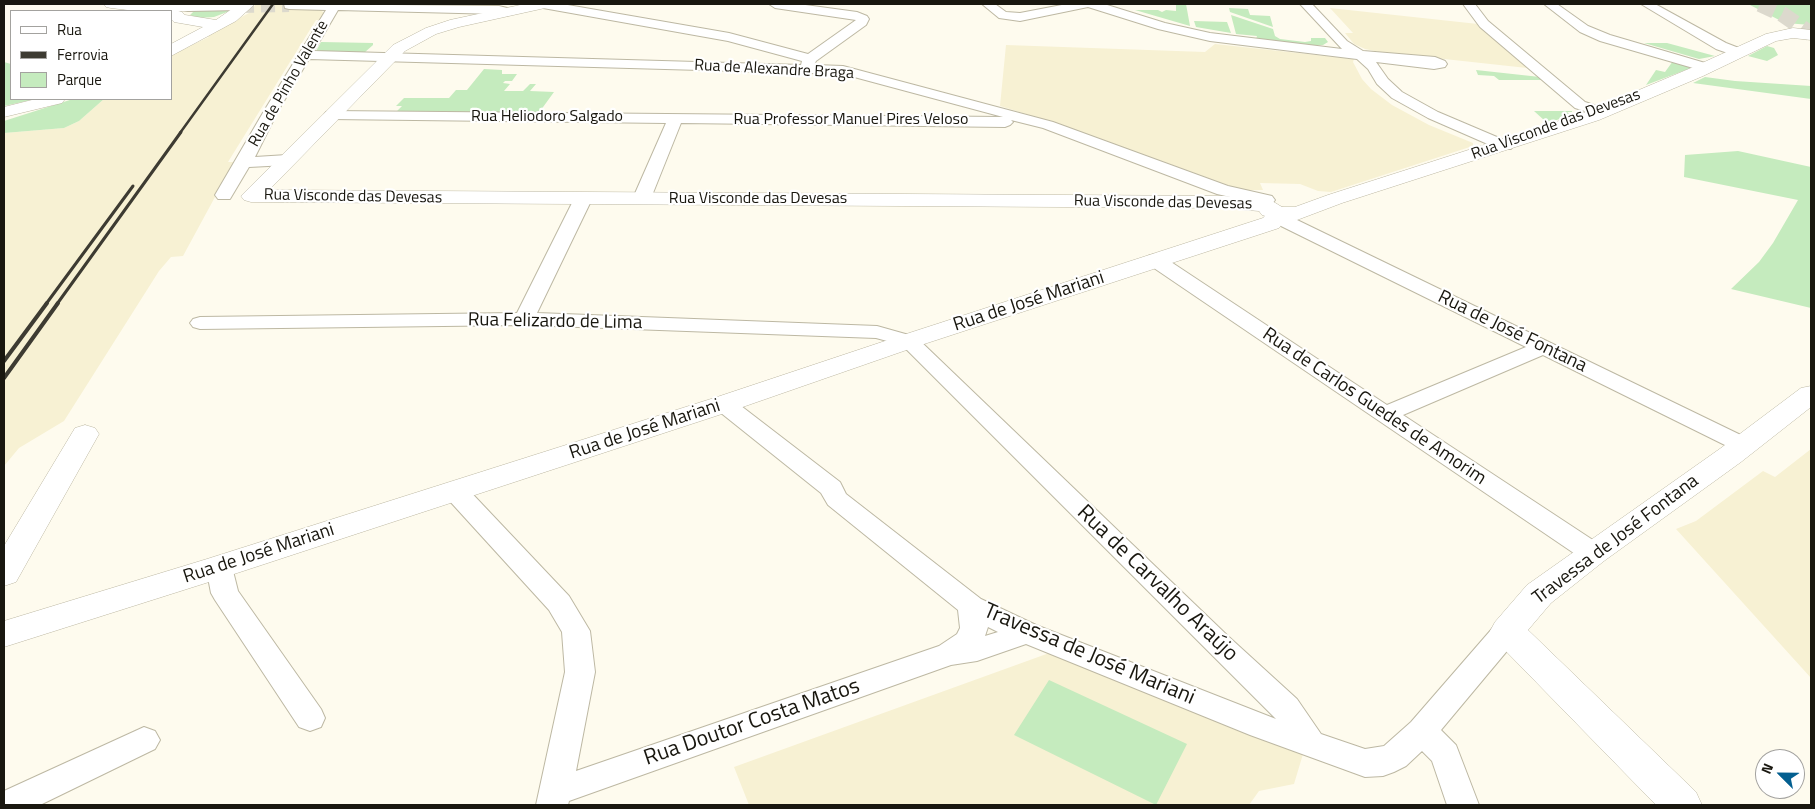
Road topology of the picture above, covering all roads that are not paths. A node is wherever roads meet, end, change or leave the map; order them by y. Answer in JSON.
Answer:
{"nodes":[{"id":1,"x":111,"y":4,"type":"edge"},
{"id":2,"x":544,"y":4,"type":"edge"},
{"id":3,"x":775,"y":4,"type":"edge"},
{"id":4,"x":988,"y":4,"type":"edge"},
{"id":5,"x":1084,"y":4,"type":"edge"},
{"id":6,"x":1092,"y":4,"type":"edge"},
{"id":7,"x":1306,"y":4,"type":"edge"},
{"id":8,"x":1469,"y":4,"type":"edge"},
{"id":9,"x":1550,"y":4,"type":"edge"},
{"id":10,"x":1647,"y":4,"type":"edge"},
{"id":11,"x":288,"y":5,"type":"dead end"},
{"id":12,"x":334,"y":7,"type":"junction"},
{"id":13,"x":154,"y":10,"type":"edge"},
{"id":14,"x":507,"y":12,"type":"junction"},
{"id":15,"x":175,"y":13,"type":"edge"},
{"id":16,"x":234,"y":13,"type":"edge"},
{"id":17,"x":1811,"y":35,"type":"edge"},
{"id":18,"x":1342,"y":44,"type":"junction"},
{"id":19,"x":172,"y":50,"type":"edge"},
{"id":20,"x":1311,"y":50,"type":"junction"},
{"id":21,"x":1739,"y":53,"type":"junction"},
{"id":22,"x":306,"y":56,"type":"junction"},
{"id":23,"x":1362,"y":56,"type":"junction"},
{"id":24,"x":388,"y":58,"type":"junction"},
{"id":25,"x":808,"y":64,"type":"junction"},
{"id":26,"x":1707,"y":68,"type":"junction"},
{"id":27,"x":52,"y":100,"type":"edge"},
{"id":28,"x":4,"y":112,"type":"edge"},
{"id":29,"x":1601,"y":112,"type":"junction"},
{"id":30,"x":331,"y":116,"type":"junction"},
{"id":31,"x":676,"y":119,"type":"junction"},
{"id":32,"x":1025,"y":119,"type":"junction"},
{"id":33,"x":1505,"y":146,"type":"junction"},
{"id":34,"x":287,"y":160,"type":"junction"},
{"id":35,"x":244,"y":162,"type":"junction"},
{"id":36,"x":251,"y":196,"type":"junction"},
{"id":37,"x":1223,"y":196,"type":"junction"},
{"id":38,"x":642,"y":198,"type":"junction"},
{"id":39,"x":583,"y":199,"type":"junction"},
{"id":40,"x":1283,"y":207,"type":"junction"},
{"id":41,"x":1155,"y":260,"type":"junction"},
{"id":42,"x":524,"y":319,"type":"junction"},
{"id":43,"x":200,"y":323,"type":"dead end"},
{"id":44,"x":908,"y":340,"type":"junction"},
{"id":45,"x":1544,"y":348,"type":"junction"},
{"id":46,"x":1811,"y":394,"type":"edge"},
{"id":47,"x":724,"y":404,"type":"junction"},
{"id":48,"x":1385,"y":414,"type":"junction"},
{"id":49,"x":85,"y":434,"type":"dead end"},
{"id":50,"x":1744,"y":445,"type":"junction"},
{"id":51,"x":455,"y":492,"type":"junction"},
{"id":52,"x":1593,"y":553,"type":"junction"},
{"id":53,"x":219,"y":567,"type":"junction"},
{"id":54,"x":4,"y":574,"type":"edge"},
{"id":55,"x":971,"y":606,"type":"junction"},
{"id":56,"x":1508,"y":631,"type":"junction"},
{"id":57,"x":1026,"y":633,"type":"junction"},
{"id":58,"x":4,"y":634,"type":"edge"},
{"id":59,"x":949,"y":654,"type":"junction"},
{"id":60,"x":310,"y":718,"type":"dead end"},
{"id":61,"x":1422,"y":731,"type":"junction"},
{"id":62,"x":144,"y":740,"type":"dead end"},
{"id":63,"x":1310,"y":743,"type":"junction"},
{"id":64,"x":553,"y":799,"type":"edge"},
{"id":65,"x":8,"y":805,"type":"edge"},
{"id":66,"x":1463,"y":805,"type":"edge"},
{"id":67,"x":1682,"y":805,"type":"edge"}],
"edges":[{"from":1,"to":13,"type":"main road"},
{"from":2,"to":14,"type":"main road"},
{"from":2,"to":25,"type":"street"},
{"from":3,"to":25,"type":"street"},
{"from":4,"to":5,"type":"street"},
{"from":6,"to":20,"type":"street"},
{"from":7,"to":18,"type":"street"},
{"from":8,"to":29,"type":"street"},
{"from":9,"to":26,"type":"street"},
{"from":10,"to":21,"type":"street"},
{"from":11,"to":12,"type":"street"},
{"from":12,"to":14,"type":"street"},
{"from":12,"to":22,"type":"street","name":"Rua de Pinho Valente"},
{"from":14,"to":24,"type":"main road"},
{"from":15,"to":16,"type":"main road"},
{"from":15,"to":16,"type":"street"},
{"from":16,"to":19,"type":"main road"},
{"from":17,"to":21,"type":"main road","name":"Rua Visconde das Devesas"},
{"from":18,"to":20,"type":"street"},
{"from":18,"to":23,"type":"street"},
{"from":20,"to":23,"type":"street"},
{"from":21,"to":26,"type":"main road","name":"Rua Visconde das Devesas"},
{"from":22,"to":24,"type":"street","name":"Rua de Alexandre Braga"},
{"from":22,"to":35,"type":"street","name":"Rua de Pinho Valente"},
{"from":23,"to":33,"type":"street"},
{"from":24,"to":25,"type":"street","name":"Rua de Alexandre Braga"},
{"from":24,"to":30,"type":"main road"},
{"from":25,"to":32,"type":"street","name":"Rua de Alexandre Braga"},
{"from":26,"to":29,"type":"main road","name":"Rua Visconde das Devesas"},
{"from":27,"to":28,"type":"main road"},
{"from":29,"to":33,"type":"main road","name":"Rua Visconde das Devesas"},
{"from":30,"to":31,"type":"street","name":"Rua Heliodoro Salgado"},
{"from":30,"to":34,"type":"main road"},
{"from":31,"to":32,"type":"street","name":"Rua Professor Manuel Pires Veloso"},
{"from":31,"to":38,"type":"street"},
{"from":32,"to":37,"type":"street","name":"Rua de Alexandre Braga"},
{"from":33,"to":40,"type":"main road","name":"Rua Visconde das Devesas"},
{"from":34,"to":35,"type":"street"},
{"from":34,"to":36,"type":"main road"},
{"from":35,"to":36,"type":"street","name":"Rua de Pinho Valente"},
{"from":36,"to":39,"type":"main road","name":"Rua Visconde das Devesas"},
{"from":37,"to":38,"type":"main road","name":"Rua Visconde das Devesas"},
{"from":37,"to":40,"type":"main road","name":"Rua Visconde das Devesas"},
{"from":38,"to":39,"type":"main road","name":"Rua Visconde das Devesas"},
{"from":39,"to":42,"type":"street"},
{"from":40,"to":41,"type":"main road","name":"Rua de José Mariani"},
{"from":40,"to":45,"type":"street","name":"Rua de José Fontana"},
{"from":41,"to":44,"type":"main road","name":"Rua de José Mariani"},
{"from":41,"to":48,"type":"street","name":"Rua de Carlos Guedes de Amorim"},
{"from":42,"to":43,"type":"street","name":"Rua Felizardo de Lima"},
{"from":42,"to":44,"type":"street","name":"Rua Felizardo de Lima"},
{"from":44,"to":47,"type":"main road","name":"Rua de José Mariani"},
{"from":44,"to":63,"type":"street","name":"Rua de Carvalho Araújo"},
{"from":45,"to":48,"type":"street"},
{"from":45,"to":50,"type":"street","name":"Rua de José Fontana"},
{"from":46,"to":50,"type":"main road","name":"Travessa de José Fontana"},
{"from":47,"to":51,"type":"main road","name":"Rua de José Mariani"},
{"from":47,"to":55,"type":"street","name":"Travessa de José Mariani"},
{"from":48,"to":52,"type":"street","name":"Rua de Carlos Guedes de Amorim"},
{"from":49,"to":54,"type":"main road"},
{"from":50,"to":52,"type":"main road","name":"Travessa de José Fontana"},
{"from":51,"to":53,"type":"main road","name":"Rua de José Mariani"},
{"from":51,"to":64,"type":"street"},
{"from":52,"to":56,"type":"main road","name":"Travessa de José Fontana"},
{"from":53,"to":58,"type":"main road","name":"Rua de José Mariani"},
{"from":53,"to":60,"type":"street"},
{"from":55,"to":57,"type":"street","name":"Travessa de José Mariani"},
{"from":55,"to":59,"type":"street","name":"Rua Doutor Costa Matos"},
{"from":56,"to":61,"type":"street","name":"Travessa de José Fontana"},
{"from":56,"to":67,"type":"main road"},
{"from":57,"to":59,"type":"street","name":"Rua Doutor Costa Matos"},
{"from":57,"to":63,"type":"street","name":"Travessa de José Mariani"},
{"from":59,"to":64,"type":"street","name":"Rua Doutor Costa Matos"},
{"from":61,"to":63,"type":"street"},
{"from":61,"to":66,"type":"street"},
{"from":62,"to":65,"type":"street"}]}
